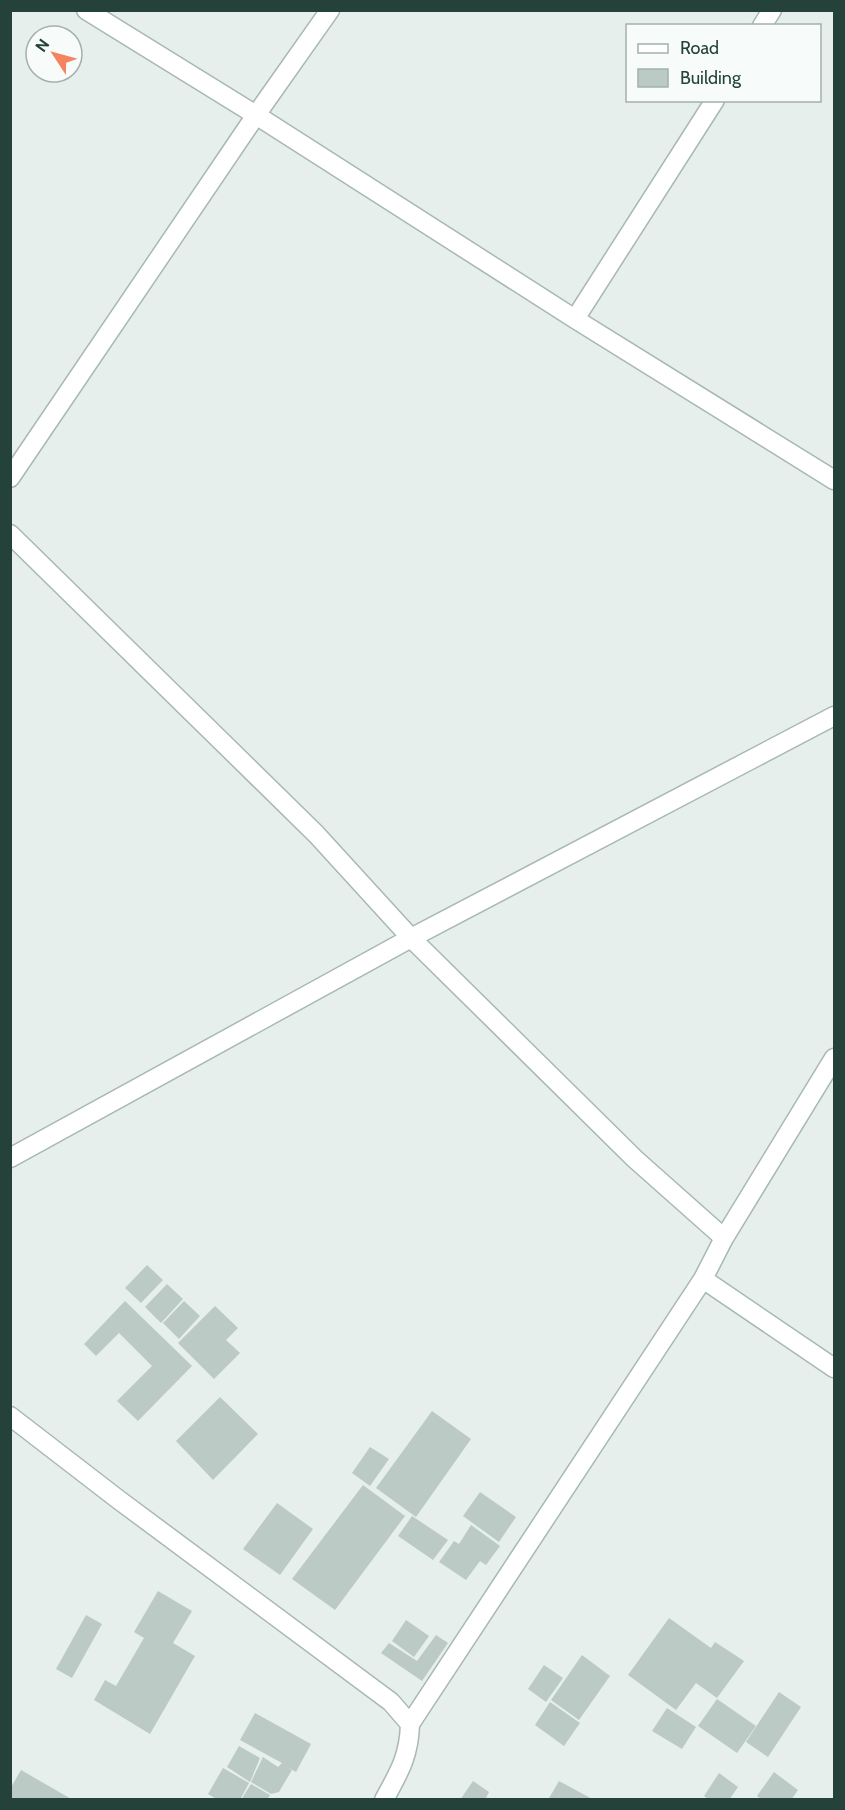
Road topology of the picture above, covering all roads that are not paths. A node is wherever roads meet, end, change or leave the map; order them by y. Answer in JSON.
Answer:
{"nodes":[{"id":1,"x":86,"y":10,"type":"edge"},
{"id":2,"x":330,"y":10,"type":"edge"},
{"id":3,"x":772,"y":10,"type":"edge"},
{"id":4,"x":763,"y":24,"type":"edge"},
{"id":5,"x":714,"y":102,"type":"edge"},
{"id":6,"x":256,"y":116,"type":"junction"},
{"id":7,"x":575,"y":319,"type":"junction"},
{"id":8,"x":833,"y":475,"type":"edge"},
{"id":9,"x":10,"y":478,"type":"edge"},
{"id":10,"x":10,"y":534,"type":"edge"},
{"id":11,"x":834,"y":716,"type":"edge"},
{"id":12,"x":411,"y":938,"type":"junction"},
{"id":13,"x":834,"y":1058,"type":"edge"},
{"id":14,"x":10,"y":1158,"type":"edge"},
{"id":15,"x":723,"y":1238,"type":"junction"},
{"id":16,"x":703,"y":1279,"type":"junction"},
{"id":17,"x":834,"y":1368,"type":"edge"},
{"id":18,"x":10,"y":1416,"type":"edge"},
{"id":19,"x":410,"y":1724,"type":"junction"},
{"id":20,"x":384,"y":1800,"type":"edge"}],
"edges":[{"from":1,"to":6,"type":"street"},
{"from":2,"to":6,"type":"street"},
{"from":3,"to":4,"type":"street"},
{"from":5,"to":7,"type":"street"},
{"from":6,"to":7,"type":"street"},
{"from":6,"to":9,"type":"street"},
{"from":7,"to":8,"type":"street"},
{"from":10,"to":12,"type":"street"},
{"from":11,"to":12,"type":"street"},
{"from":12,"to":14,"type":"street"},
{"from":12,"to":15,"type":"street"},
{"from":13,"to":15,"type":"street"},
{"from":15,"to":16,"type":"street"},
{"from":16,"to":17,"type":"street"},
{"from":16,"to":19,"type":"street"},
{"from":18,"to":19,"type":"street"},
{"from":19,"to":20,"type":"street"}]}
